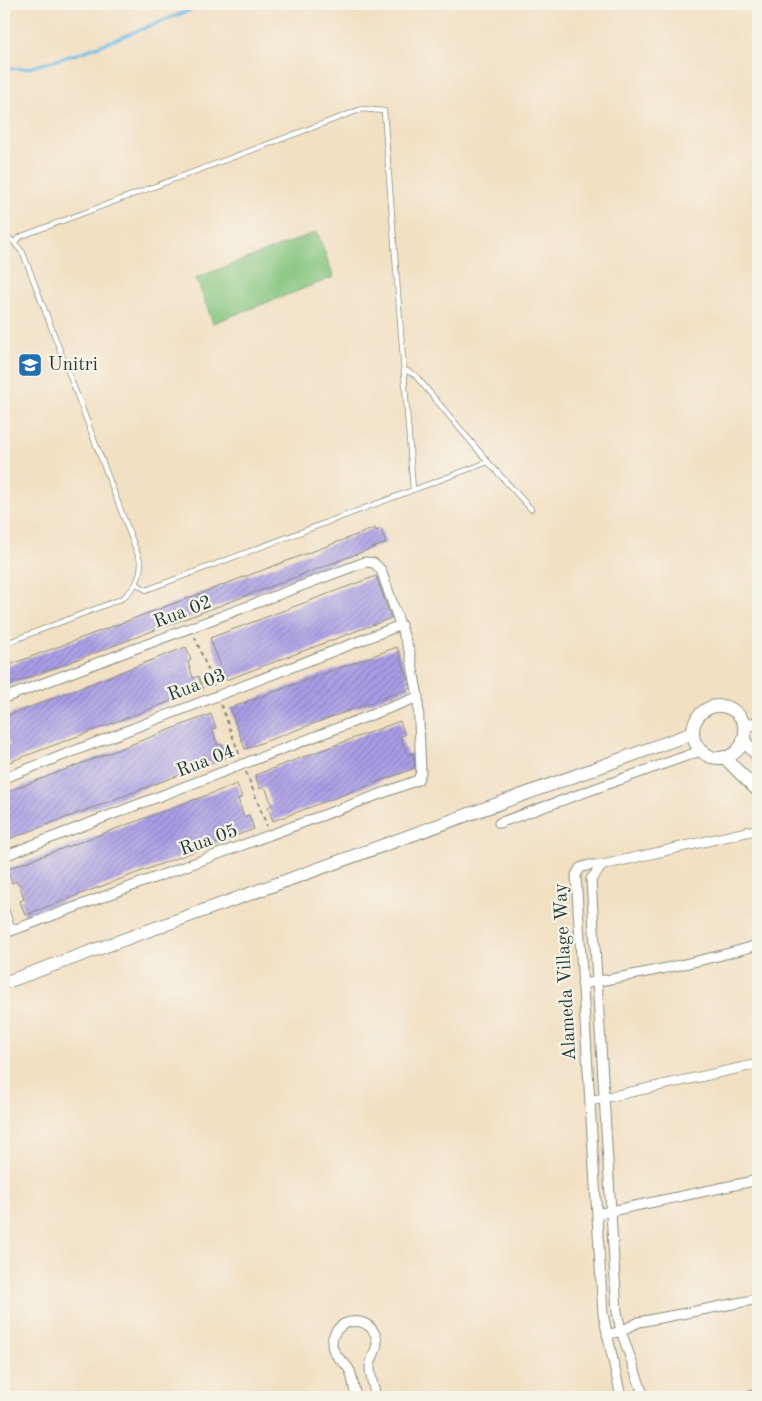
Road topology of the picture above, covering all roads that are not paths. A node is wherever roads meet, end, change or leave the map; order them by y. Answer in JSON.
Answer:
{"nodes":[{"id":1,"x":4,"y":235,"type":"edge"},
{"id":2,"x":14,"y":242,"type":"junction"},
{"id":3,"x":404,"y":370,"type":"junction"},
{"id":4,"x":488,"y":462,"type":"junction"},
{"id":5,"x":413,"y":490,"type":"junction"},
{"id":6,"x":531,"y":509,"type":"dead end"},
{"id":7,"x":137,"y":584,"type":"junction"},
{"id":8,"x":401,"y":625,"type":"junction"},
{"id":9,"x":4,"y":644,"type":"edge"},
{"id":10,"x":418,"y":697,"type":"junction"},
{"id":11,"x":4,"y":698,"type":"edge"},
{"id":12,"x":758,"y":723,"type":"edge"},
{"id":13,"x":744,"y":726,"type":"junction"},
{"id":14,"x":692,"y":733,"type":"junction"},
{"id":15,"x":743,"y":740,"type":"junction"},
{"id":16,"x":700,"y":751,"type":"junction"},
{"id":17,"x":758,"y":756,"type":"edge"},
{"id":18,"x":724,"y":757,"type":"junction"},
{"id":19,"x":4,"y":778,"type":"edge"},
{"id":20,"x":758,"y":791,"type":"edge"},
{"id":21,"x":499,"y":823,"type":"dead end"},
{"id":22,"x":755,"y":830,"type":"dead end"},
{"id":23,"x":4,"y":856,"type":"edge"},
{"id":24,"x":602,"y":865,"type":"junction"},
{"id":25,"x":4,"y":911,"type":"edge"},
{"id":26,"x":758,"y":945,"type":"edge"},
{"id":27,"x":597,"y":981,"type":"junction"},
{"id":28,"x":4,"y":983,"type":"edge"},
{"id":29,"x":582,"y":984,"type":"junction"},
{"id":30,"x":758,"y":1064,"type":"edge"},
{"id":31,"x":604,"y":1098,"type":"junction"},
{"id":32,"x":590,"y":1101,"type":"junction"},
{"id":33,"x":758,"y":1180,"type":"edge"},
{"id":34,"x":611,"y":1211,"type":"junction"},
{"id":35,"x":596,"y":1214,"type":"junction"},
{"id":36,"x":758,"y":1299,"type":"edge"},
{"id":37,"x":621,"y":1331,"type":"junction"},
{"id":38,"x":607,"y":1335,"type":"junction"},
{"id":39,"x":758,"y":1395,"type":"edge"},
{"id":40,"x":356,"y":1397,"type":"edge"},
{"id":41,"x":376,"y":1397,"type":"edge"},
{"id":42,"x":621,"y":1397,"type":"edge"},
{"id":43,"x":631,"y":1397,"type":"edge"},
{"id":44,"x":644,"y":1397,"type":"edge"},
{"id":45,"x":752,"y":1397,"type":"edge"}],
"edges":[{"from":1,"to":2,"type":"lane"},
{"from":2,"to":3,"type":"lane"},
{"from":2,"to":7,"type":"lane"},
{"from":3,"to":4,"type":"lane"},
{"from":3,"to":5,"type":"lane"},
{"from":4,"to":5,"type":"lane"},
{"from":4,"to":6,"type":"lane"},
{"from":5,"to":7,"type":"lane"},
{"from":7,"to":9,"type":"lane"},
{"from":8,"to":10,"type":"street"},
{"from":8,"to":11,"type":"street","name":"Rua 02"},
{"from":8,"to":19,"type":"street","name":"Rua 03"},
{"from":10,"to":23,"type":"street","name":"Rua 04"},
{"from":10,"to":25,"type":"street","name":"Rua 05"},
{"from":12,"to":13,"type":"street"},
{"from":13,"to":14,"type":"street"},
{"from":13,"to":15,"type":"street"},
{"from":14,"to":16,"type":"street"},
{"from":14,"to":28,"type":"street"},
{"from":15,"to":17,"type":"street"},
{"from":15,"to":18,"type":"street"},
{"from":16,"to":18,"type":"street"},
{"from":16,"to":21,"type":"street"},
{"from":18,"to":20,"type":"street"},
{"from":22,"to":24,"type":"street"},
{"from":24,"to":27,"type":"street","name":"Alameda Village Way"},
{"from":24,"to":29,"type":"street","name":"Alameda Village Way"},
{"from":26,"to":27,"type":"street"},
{"from":27,"to":29,"type":"street"},
{"from":27,"to":31,"type":"street","name":"Alameda Village Way"},
{"from":29,"to":32,"type":"street","name":"Alameda Village Way"},
{"from":30,"to":31,"type":"street"},
{"from":31,"to":32,"type":"street"},
{"from":31,"to":34,"type":"street","name":"Alameda Village Way"},
{"from":32,"to":35,"type":"street","name":"Alameda Village Way"},
{"from":33,"to":34,"type":"street"},
{"from":34,"to":35,"type":"street"},
{"from":34,"to":37,"type":"street","name":"Alameda Village Way"},
{"from":35,"to":38,"type":"street","name":"Alameda Village Way"},
{"from":36,"to":37,"type":"street"},
{"from":37,"to":38,"type":"street"},
{"from":37,"to":44,"type":"street","name":"Alameda Village Way"},
{"from":38,"to":42,"type":"street","name":"Alameda Village Way"},
{"from":39,"to":45,"type":"street"},
{"from":40,"to":41,"type":"street"},
{"from":43,"to":44,"type":"street","name":"Alameda Village Way"}]}
